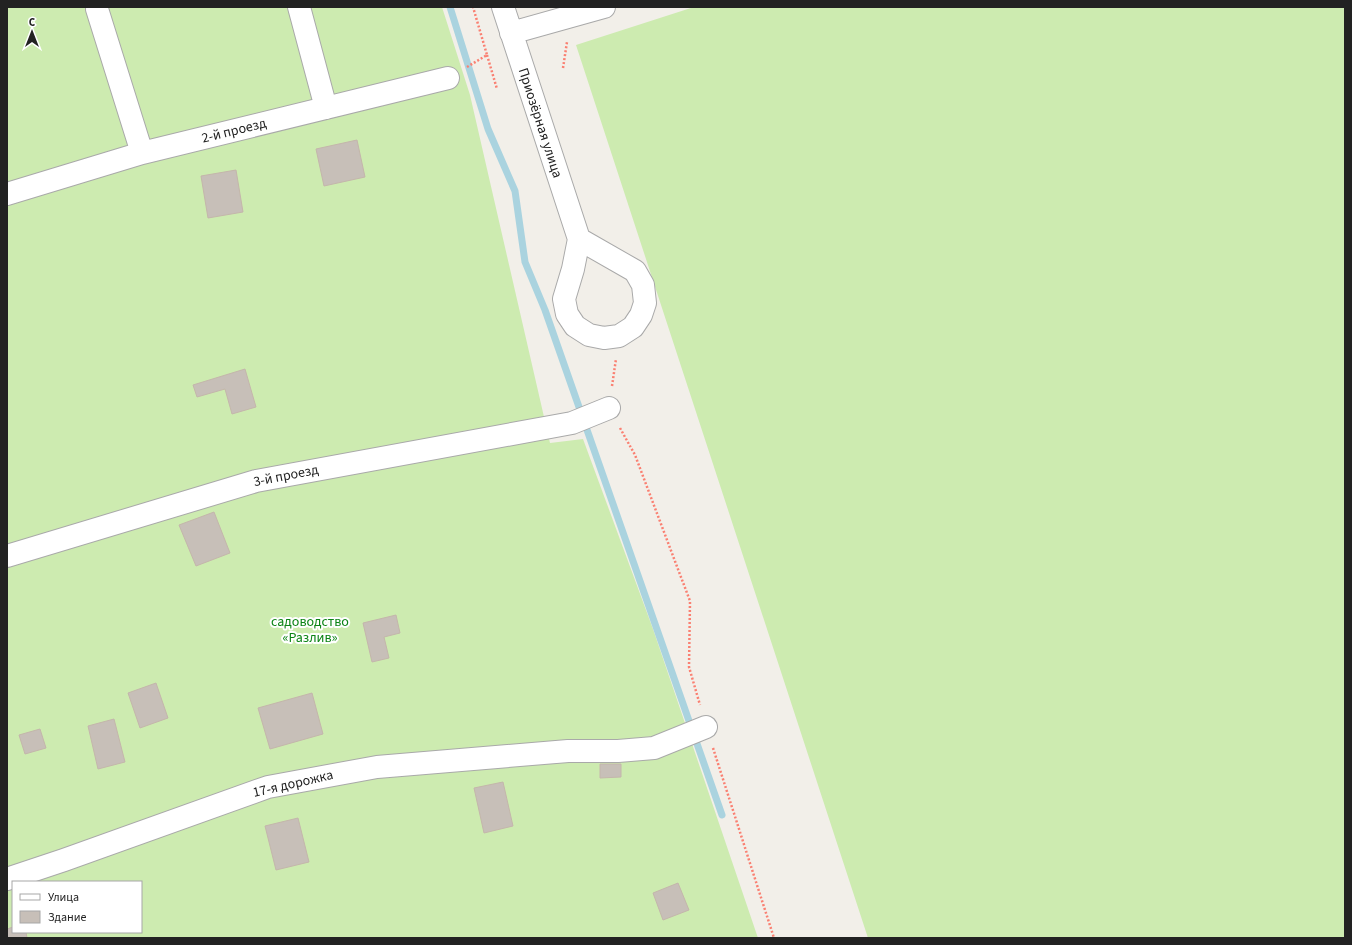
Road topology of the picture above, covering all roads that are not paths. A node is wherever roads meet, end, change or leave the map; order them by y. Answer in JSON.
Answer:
{"nodes":[{"id":1,"x":299,"y":7,"type":"edge"},
{"id":2,"x":503,"y":7,"type":"edge"},
{"id":3,"x":604,"y":7,"type":"edge"},
{"id":4,"x":97,"y":9,"type":"dead end"},
{"id":5,"x":511,"y":33,"type":"junction"},
{"id":6,"x":448,"y":78,"type":"dead end"},
{"id":7,"x":326,"y":108,"type":"junction"},
{"id":8,"x":142,"y":153,"type":"junction"},
{"id":9,"x":7,"y":194,"type":"edge"},
{"id":10,"x":579,"y":239,"type":"junction"},
{"id":11,"x":609,"y":408,"type":"road end"},
{"id":12,"x":7,"y":556,"type":"edge"},
{"id":13,"x":696,"y":731,"type":"road end"},
{"id":14,"x":7,"y":879,"type":"edge"}],
"edges":[{"from":1,"to":7,"type":"street"},
{"from":2,"to":5,"type":"street","name":"Приозёрная улица"},
{"from":3,"to":5,"type":"street"},
{"from":4,"to":8,"type":"street"},
{"from":5,"to":10,"type":"street","name":"Приозёрная улица"},
{"from":6,"to":7,"type":"street","name":"2-й проезд"},
{"from":7,"to":8,"type":"street","name":"2-й проезд"},
{"from":8,"to":9,"type":"street","name":"2-й проезд"},
{"from":10,"to":10,"type":"street"},
{"from":11,"to":12,"type":"street","name":"3-й проезд"},
{"from":13,"to":14,"type":"street","name":"17-я дорожка"}]}
